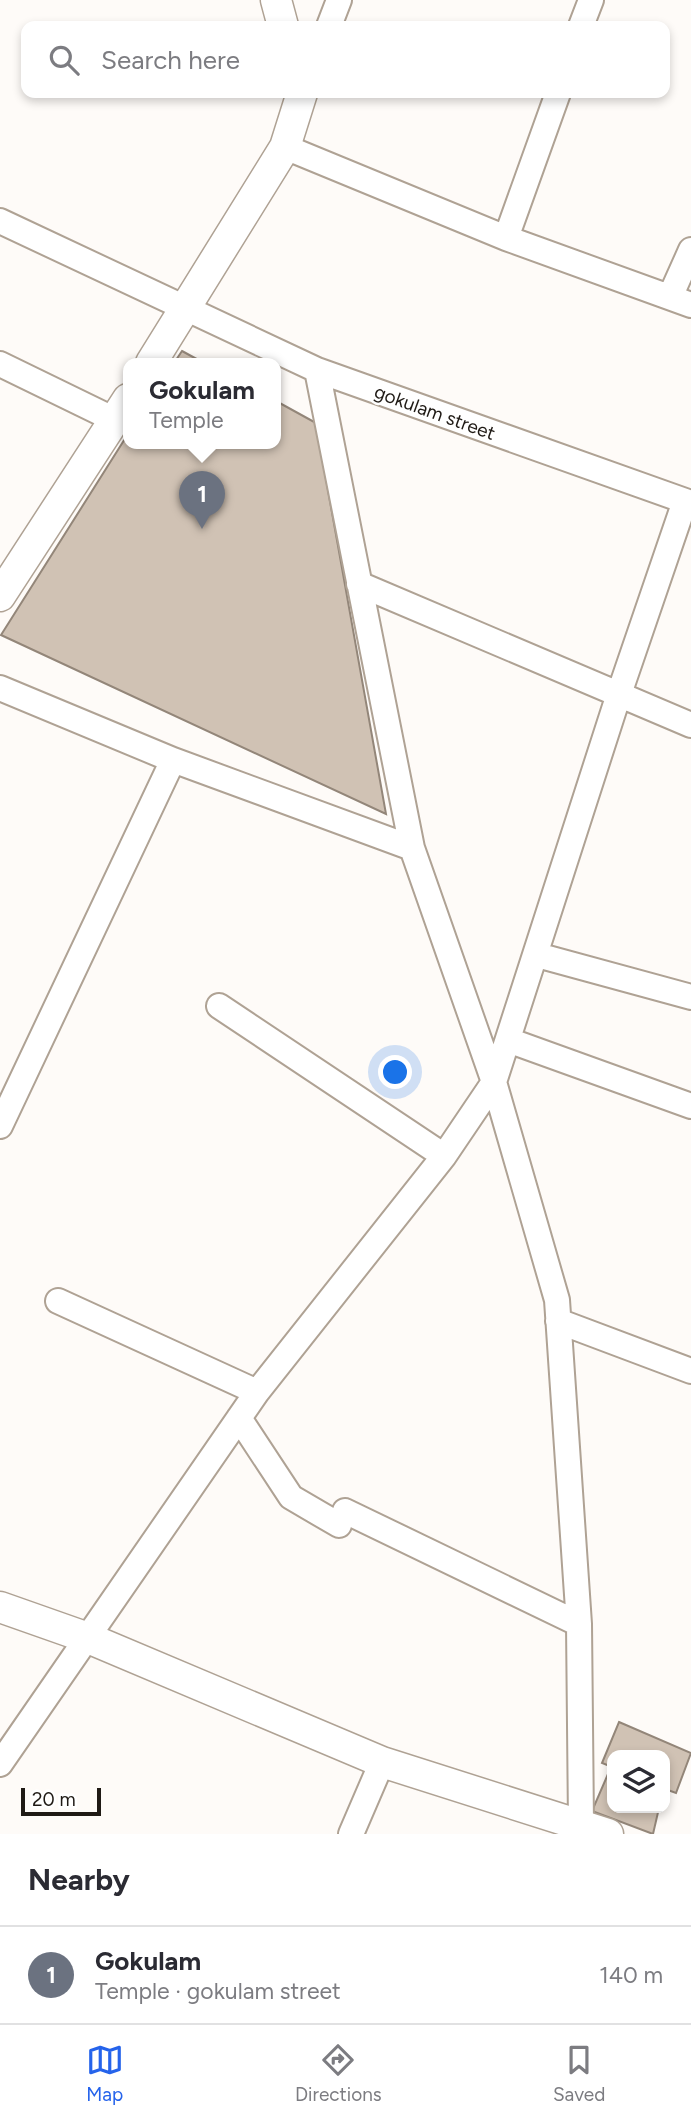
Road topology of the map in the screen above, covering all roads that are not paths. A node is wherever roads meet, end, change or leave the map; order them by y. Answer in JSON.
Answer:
{"nodes":[{"id":1,"x":276,"y":0,"type":"edge"},
{"id":2,"x":339,"y":0,"type":"edge"},
{"id":3,"x":591,"y":0,"type":"edge"},
{"id":4,"x":282,"y":21,"type":"edge"},
{"id":5,"x":331,"y":21,"type":"edge"},
{"id":6,"x":583,"y":21,"type":"edge"},
{"id":7,"x":302,"y":98,"type":"edge"},
{"id":8,"x":556,"y":98,"type":"edge"},
{"id":9,"x":285,"y":147,"type":"junction"},
{"id":10,"x":0,"y":221,"type":"edge"},
{"id":11,"x":506,"y":238,"type":"junction"},
{"id":12,"x":691,"y":250,"type":"edge"},
{"id":13,"x":681,"y":301,"type":"edge"},
{"id":14,"x":184,"y":310,"type":"junction"},
{"id":15,"x":154,"y":358,"type":"edge"},
{"id":16,"x":0,"y":364,"type":"edge"},
{"id":17,"x":317,"y":370,"type":"junction"},
{"id":18,"x":122,"y":410,"type":"edge"},
{"id":19,"x":688,"y":502,"type":"edge"},
{"id":20,"x":359,"y":584,"type":"junction"},
{"id":21,"x":0,"y":596,"type":"edge"},
{"id":22,"x":0,"y":688,"type":"edge"},
{"id":23,"x":619,"y":694,"type":"junction"},
{"id":24,"x":691,"y":725,"type":"edge"},
{"id":25,"x":173,"y":760,"type":"junction"},
{"id":26,"x":412,"y":848,"type":"junction"},
{"id":27,"x":537,"y":955,"type":"junction"},
{"id":28,"x":691,"y":997,"type":"edge"},
{"id":29,"x":219,"y":1006,"type":"dead end"},
{"id":30,"x":508,"y":1040,"type":"junction"},
{"id":31,"x":494,"y":1082,"type":"junction"},
{"id":32,"x":691,"y":1107,"type":"edge"},
{"id":33,"x":0,"y":1126,"type":"edge"},
{"id":34,"x":444,"y":1156,"type":"junction"},
{"id":35,"x":58,"y":1301,"type":"dead end"},
{"id":36,"x":558,"y":1321,"type":"junction"},
{"id":37,"x":691,"y":1371,"type":"edge"},
{"id":38,"x":257,"y":1391,"type":"junction"},
{"id":39,"x":239,"y":1418,"type":"junction"},
{"id":40,"x":0,"y":1607,"type":"edge"},
{"id":41,"x":579,"y":1624,"type":"junction"},
{"id":42,"x":88,"y":1638,"type":"junction"},
{"id":43,"x":382,"y":1762,"type":"junction"},
{"id":44,"x":0,"y":1764,"type":"edge"},
{"id":45,"x":595,"y":1829,"type":"edge"},
{"id":46,"x":351,"y":1834,"type":"edge"}],
"edges":[{"from":1,"to":4,"type":"street"},
{"from":2,"to":5,"type":"street"},
{"from":3,"to":6,"type":"street"},
{"from":7,"to":9,"type":"street"},
{"from":8,"to":11,"type":"street"},
{"from":9,"to":11,"type":"street"},
{"from":9,"to":14,"type":"street"},
{"from":10,"to":14,"type":"street","name":"gokulam street"},
{"from":11,"to":13,"type":"street"},
{"from":12,"to":13,"type":"street"},
{"from":14,"to":15,"type":"street"},
{"from":14,"to":17,"type":"street","name":"gokulam street"},
{"from":16,"to":18,"type":"street"},
{"from":17,"to":19,"type":"street","name":"gokulam street"},
{"from":17,"to":20,"type":"street"},
{"from":18,"to":21,"type":"street"},
{"from":19,"to":23,"type":"street"},
{"from":20,"to":23,"type":"street"},
{"from":20,"to":26,"type":"street"},
{"from":22,"to":25,"type":"street"},
{"from":23,"to":24,"type":"street"},
{"from":23,"to":27,"type":"street"},
{"from":25,"to":26,"type":"street"},
{"from":25,"to":33,"type":"street"},
{"from":26,"to":31,"type":"street"},
{"from":27,"to":28,"type":"street"},
{"from":27,"to":30,"type":"street"},
{"from":29,"to":34,"type":"street"},
{"from":30,"to":31,"type":"street"},
{"from":30,"to":32,"type":"street"},
{"from":31,"to":34,"type":"street"},
{"from":31,"to":36,"type":"street"},
{"from":34,"to":38,"type":"street"},
{"from":35,"to":38,"type":"street"},
{"from":36,"to":37,"type":"street"},
{"from":36,"to":41,"type":"street"},
{"from":38,"to":39,"type":"street"},
{"from":39,"to":41,"type":"street"},
{"from":39,"to":42,"type":"street"},
{"from":40,"to":42,"type":"street"},
{"from":41,"to":45,"type":"street"},
{"from":42,"to":43,"type":"street"},
{"from":42,"to":44,"type":"street"},
{"from":43,"to":45,"type":"street"},
{"from":43,"to":46,"type":"street"}]}
